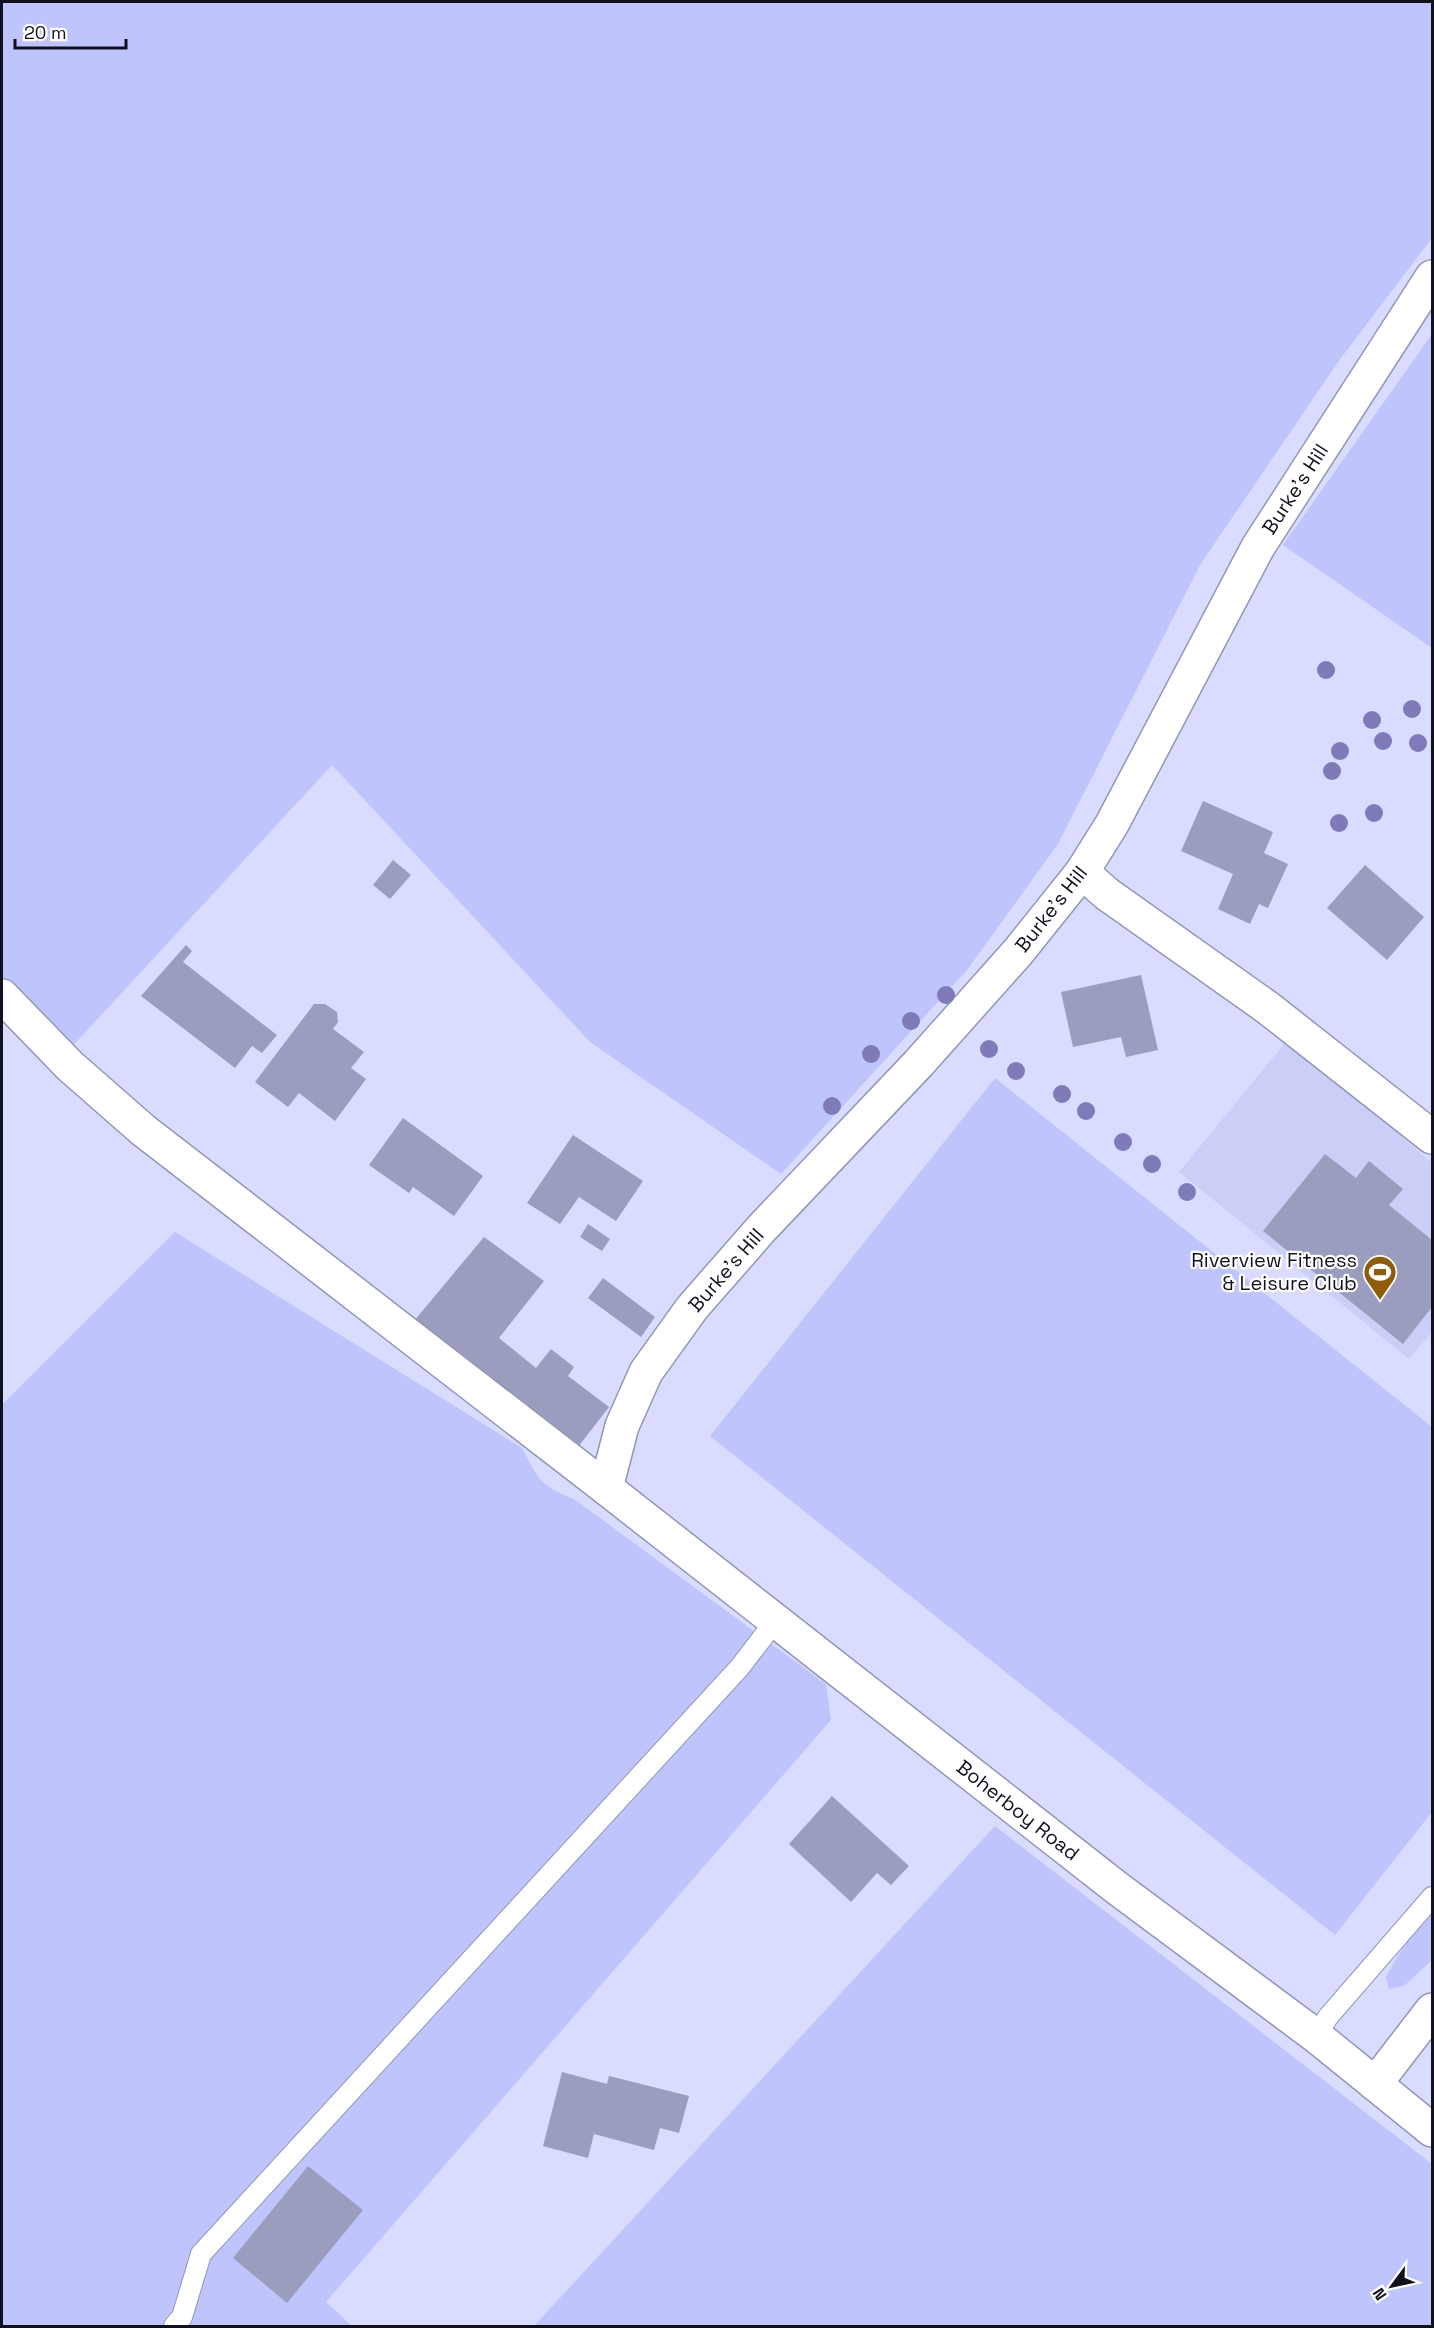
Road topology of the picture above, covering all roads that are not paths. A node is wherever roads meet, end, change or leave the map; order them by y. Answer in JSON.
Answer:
{"nodes":[{"id":1,"x":1432,"y":277,"type":"edge"},
{"id":2,"x":1082,"y":872,"type":"junction"},
{"id":3,"x":2,"y":996,"type":"edge"},
{"id":4,"x":1432,"y":1137,"type":"edge"},
{"id":5,"x":606,"y":1488,"type":"junction"},
{"id":6,"x":776,"y":1620,"type":"junction"},
{"id":7,"x":1432,"y":1897,"type":"edge"},
{"id":8,"x":1432,"y":2010,"type":"edge"},
{"id":9,"x":1316,"y":2036,"type":"junction"},
{"id":10,"x":1375,"y":2084,"type":"junction"},
{"id":11,"x":1432,"y":2130,"type":"edge"},
{"id":12,"x":174,"y":2326,"type":"edge"}],
"edges":[{"from":1,"to":2,"type":"street","name":"Burke's Hill"},
{"from":2,"to":4,"type":"street"},
{"from":2,"to":5,"type":"street","name":"Burke's Hill"},
{"from":3,"to":5,"type":"street","name":"Boherboy Road"},
{"from":5,"to":6,"type":"street","name":"Boherboy Road"},
{"from":6,"to":9,"type":"street","name":"Boherboy Road"},
{"from":6,"to":12,"type":"lane"},
{"from":7,"to":9,"type":"lane"},
{"from":8,"to":10,"type":"street"},
{"from":9,"to":10,"type":"street","name":"Boherboy Road"},
{"from":10,"to":11,"type":"street","name":"Boherboy Road"}]}
